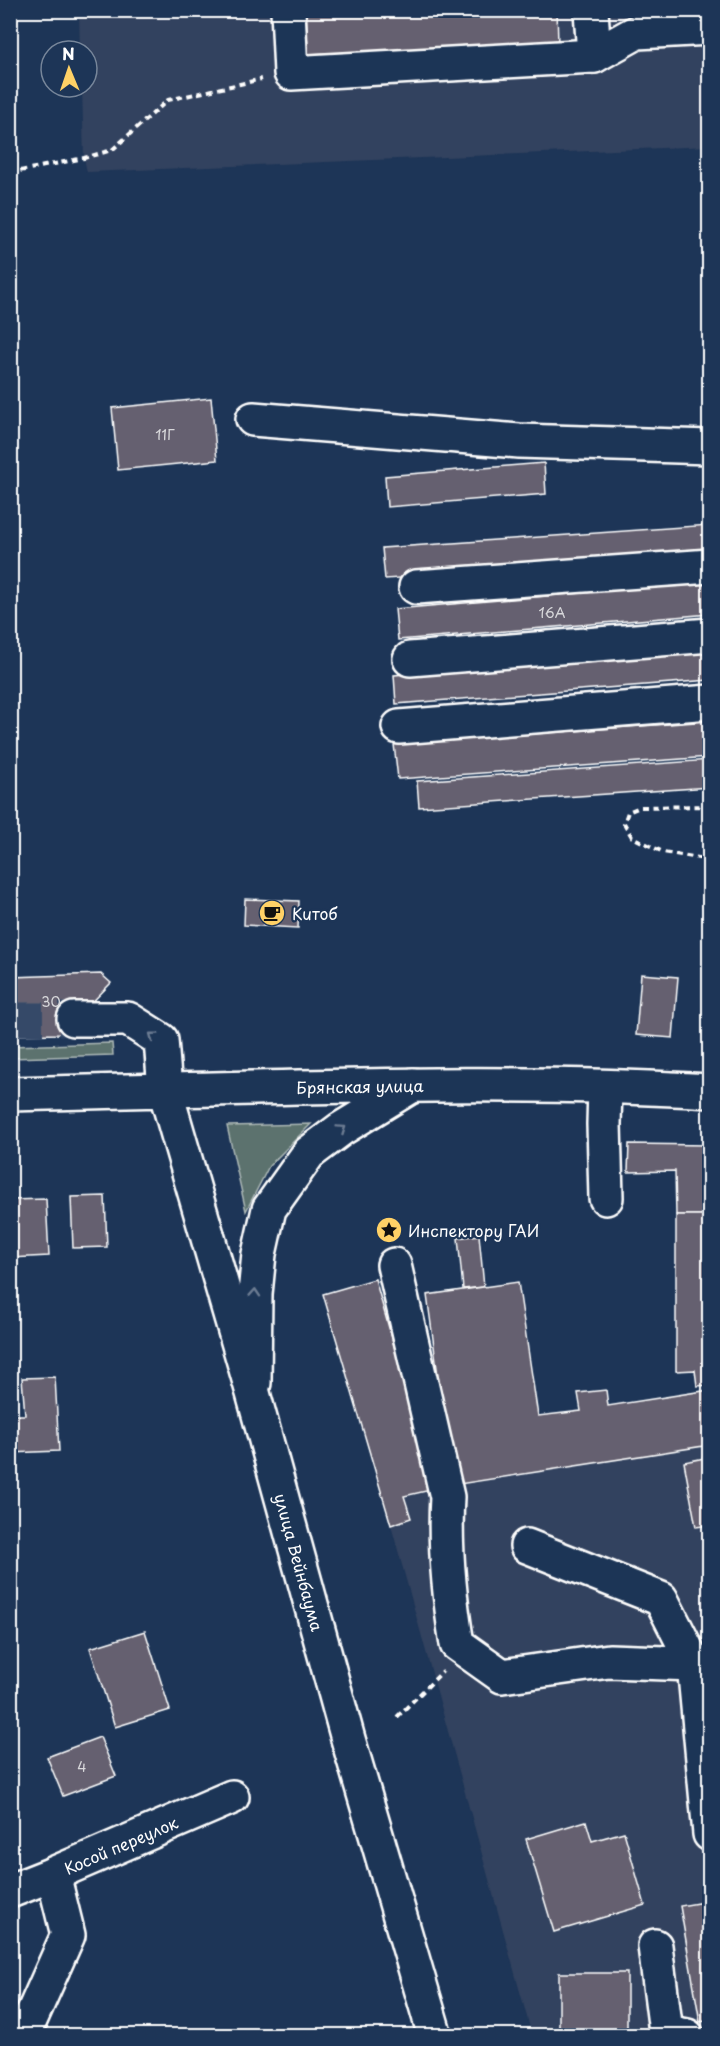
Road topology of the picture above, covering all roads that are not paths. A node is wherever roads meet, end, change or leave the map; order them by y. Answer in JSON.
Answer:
{"nodes":[{"id":1,"x":288,"y":10,"type":"edge"},
{"id":2,"x":591,"y":10,"type":"edge"},
{"id":3,"x":710,"y":28,"type":"edge"},
{"id":4,"x":594,"y":56,"type":"junction"},
{"id":5,"x":253,"y":419,"type":"dead end"},
{"id":6,"x":710,"y":447,"type":"edge"},
{"id":7,"x":710,"y":566,"type":"edge"},
{"id":8,"x":416,"y":587,"type":"dead end"},
{"id":9,"x":710,"y":635,"type":"edge"},
{"id":10,"x":410,"y":659,"type":"dead end"},
{"id":11,"x":710,"y":702,"type":"edge"},
{"id":12,"x":399,"y":727,"type":"dead end"},
{"id":13,"x":74,"y":1018,"type":"tunnel mouth"},
{"id":14,"x":415,"y":1084,"type":"junction"},
{"id":15,"x":605,"y":1087,"type":"junction"},
{"id":16,"x":165,"y":1090,"type":"junction"},
{"id":17,"x":710,"y":1091,"type":"edge"},
{"id":18,"x":10,"y":1094,"type":"edge"},
{"id":19,"x":606,"y":1198,"type":"dead end"},
{"id":20,"x":394,"y":1265,"type":"dead end"},
{"id":21,"x":253,"y":1394,"type":"junction"},
{"id":22,"x":527,"y":1546,"type":"dead end"},
{"id":23,"x":694,"y":1664,"type":"junction"},
{"id":24,"x":232,"y":1797,"type":"dead end"},
{"id":25,"x":710,"y":1834,"type":"edge"},
{"id":26,"x":53,"y":1874,"type":"junction"},
{"id":27,"x":10,"y":1890,"type":"edge"},
{"id":28,"x":655,"y":1946,"type":"dead end"},
{"id":29,"x":23,"y":2036,"type":"edge"},
{"id":30,"x":435,"y":2036,"type":"edge"},
{"id":31,"x":687,"y":2036,"type":"edge"}],
"edges":[{"from":1,"to":4,"type":"main road"},
{"from":2,"to":4,"type":"main road"},
{"from":3,"to":4,"type":"main road"},
{"from":5,"to":6,"type":"main road"},
{"from":7,"to":8,"type":"main road"},
{"from":9,"to":10,"type":"main road"},
{"from":11,"to":12,"type":"main road"},
{"from":16,"to":13,"type":"main road","name":"улица Вейнбаума","one_way":true},
{"from":14,"to":15,"type":"main road","name":"Брянская улица"},
{"from":14,"to":16,"type":"main road","name":"Брянская улица"},
{"from":21,"to":14,"type":"main road","one_way":true},
{"from":15,"to":17,"type":"main road","name":"Брянская улица"},
{"from":15,"to":19,"type":"main road"},
{"from":16,"to":18,"type":"main road","name":"Брянская улица"},
{"from":16,"to":21,"type":"main road","name":"улица Вейнбаума"},
{"from":20,"to":23,"type":"main road"},
{"from":21,"to":30,"type":"main road","name":"улица Вейнбаума"},
{"from":22,"to":23,"type":"main road"},
{"from":23,"to":25,"type":"main road"},
{"from":24,"to":26,"type":"main road","name":"Косой переулок"},
{"from":26,"to":27,"type":"main road","name":"Косой переулок"},
{"from":26,"to":29,"type":"main road"},
{"from":28,"to":31,"type":"main road"}]}
